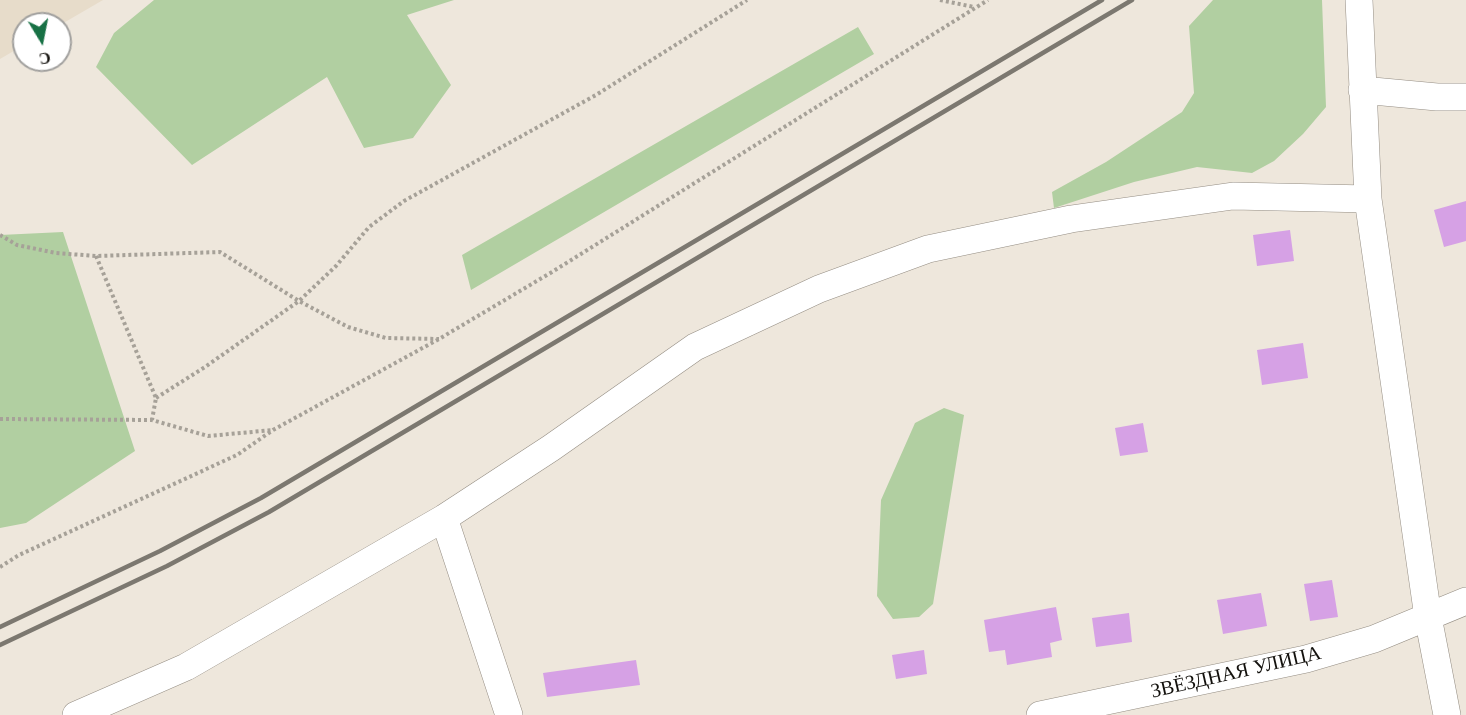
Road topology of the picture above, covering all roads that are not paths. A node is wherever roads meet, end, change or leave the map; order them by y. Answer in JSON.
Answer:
{"nodes":[{"id":1,"x":1359,"y":0,"type":"edge"},
{"id":2,"x":1362,"y":90,"type":"junction"},
{"id":3,"x":1466,"y":97,"type":"edge"},
{"id":4,"x":1368,"y":199,"type":"junction"},
{"id":5,"x":444,"y":518,"type":"junction"},
{"id":6,"x":1466,"y":601,"type":"edge"},
{"id":7,"x":1428,"y":617,"type":"junction"},
{"id":8,"x":76,"y":715,"type":"edge"},
{"id":9,"x":508,"y":715,"type":"edge"},
{"id":10,"x":1040,"y":715,"type":"edge"},
{"id":11,"x":1447,"y":715,"type":"edge"}],
"edges":[{"from":1,"to":2,"type":"street"},
{"from":2,"to":3,"type":"street"},
{"from":2,"to":4,"type":"street"},
{"from":4,"to":5,"type":"street"},
{"from":4,"to":7,"type":"street"},
{"from":5,"to":8,"type":"street"},
{"from":5,"to":9,"type":"street"},
{"from":6,"to":7,"type":"street","name":"ЗВЁЗДНАЯ УЛИЦА"},
{"from":7,"to":10,"type":"street","name":"ЗВЁЗДНАЯ УЛИЦА"},
{"from":7,"to":11,"type":"street"}]}
